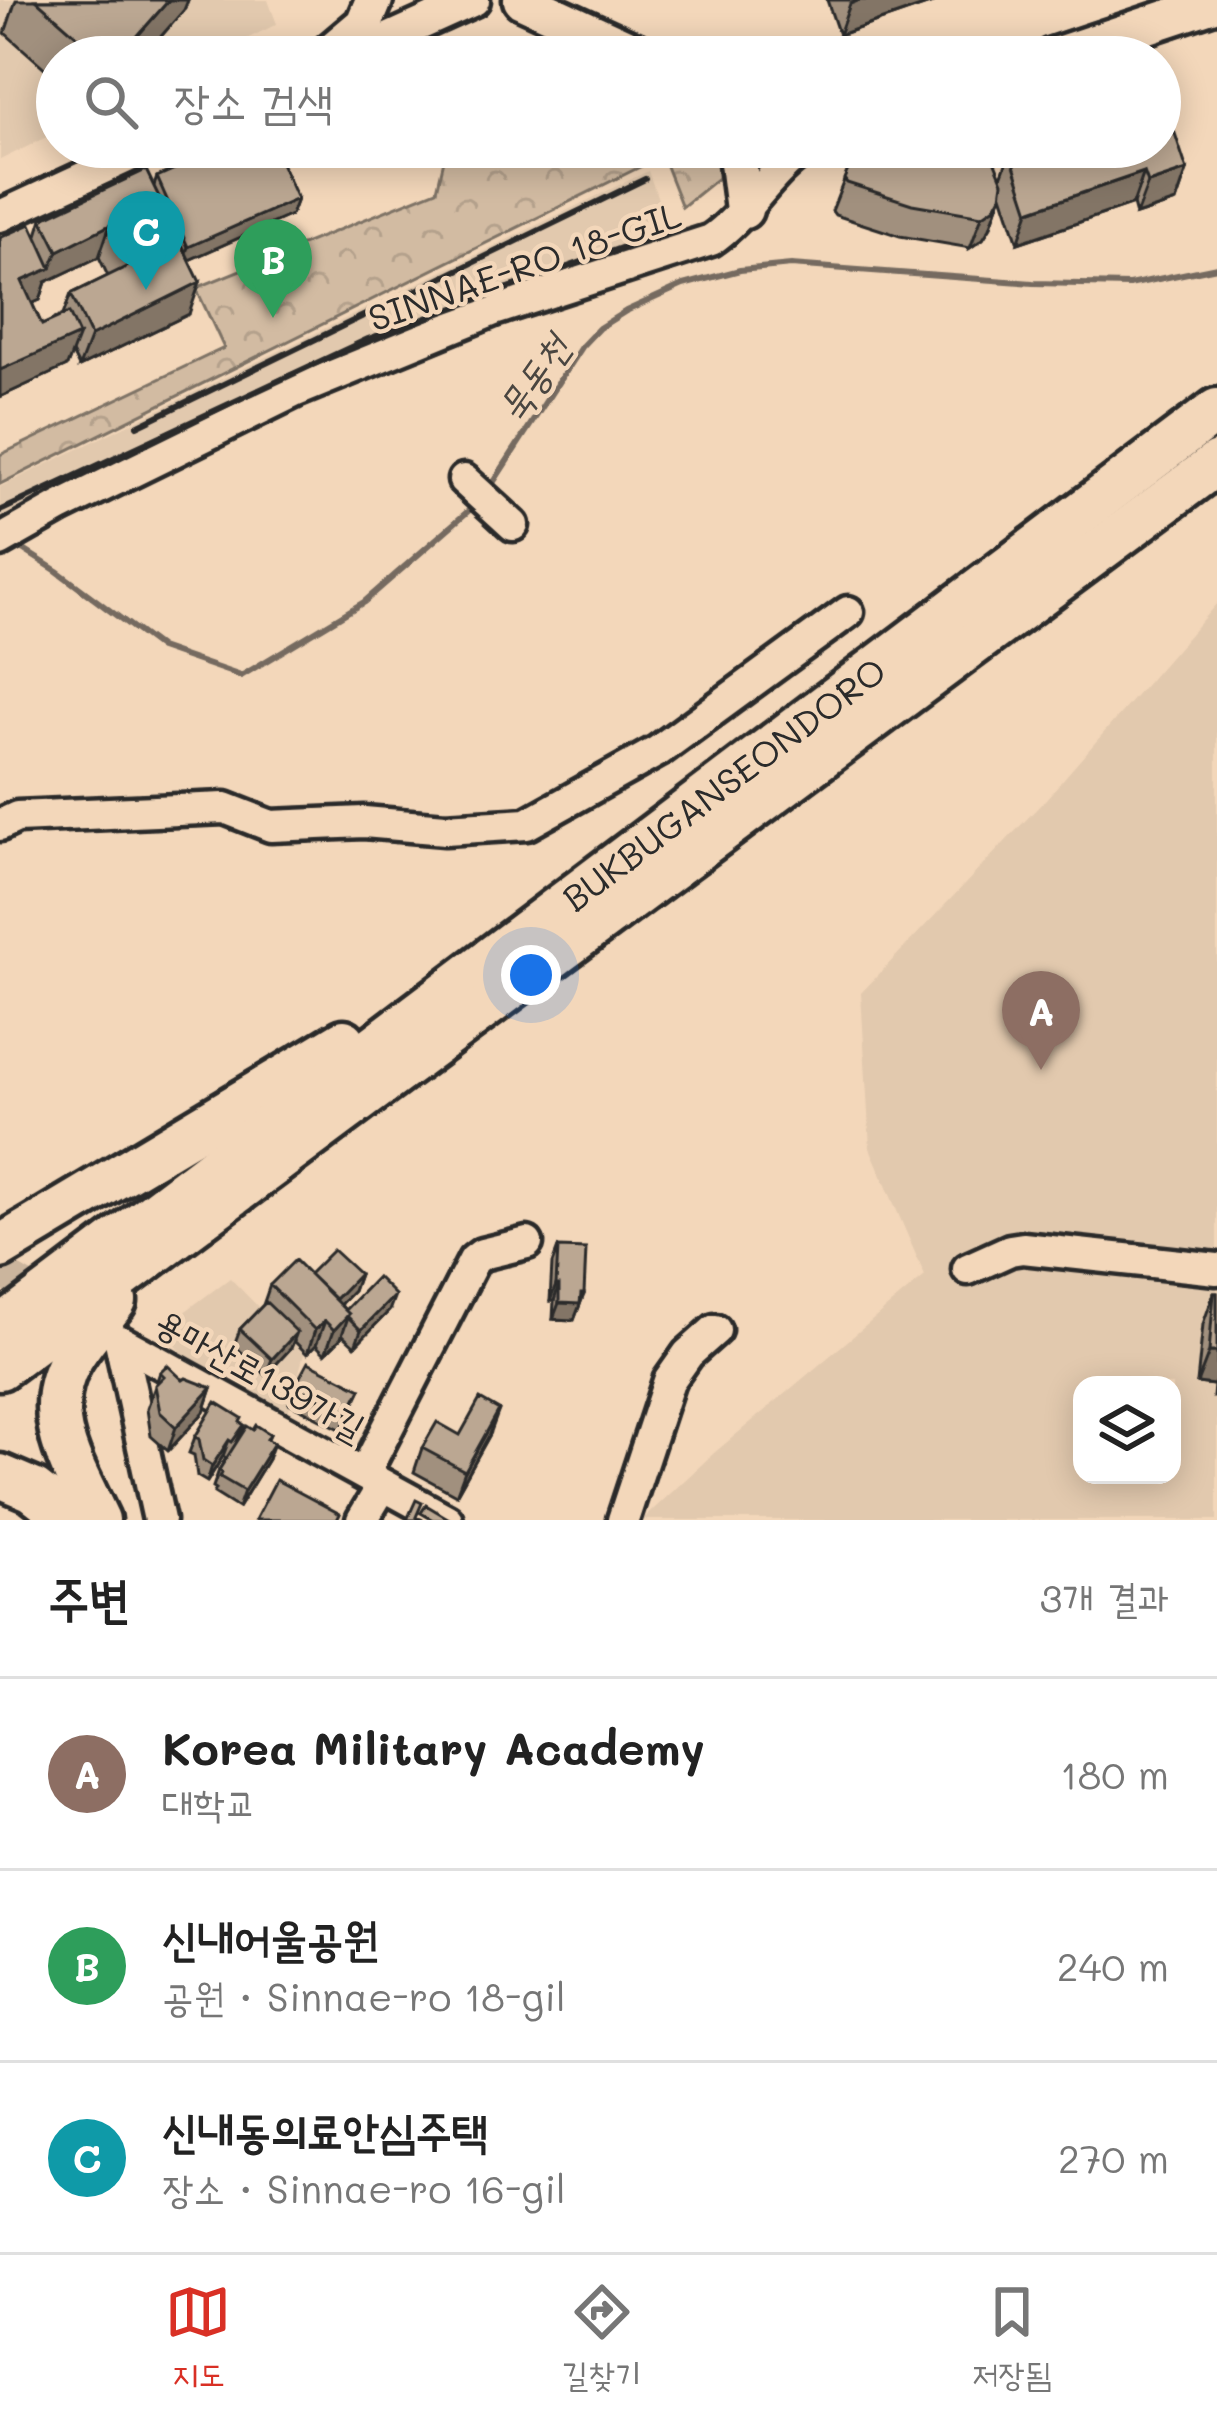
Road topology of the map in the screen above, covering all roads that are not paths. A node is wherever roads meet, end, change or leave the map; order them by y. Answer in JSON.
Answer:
{"nodes":[{"id":1,"x":374,"y":0,"type":"edge"},
{"id":2,"x":474,"y":0,"type":"edge"},
{"id":3,"x":522,"y":0,"type":"edge"},
{"id":4,"x":588,"y":0,"type":"edge"},
{"id":5,"x":1217,"y":2,"type":"edge"},
{"id":6,"x":350,"y":36,"type":"edge"},
{"id":7,"x":394,"y":36,"type":"edge"},
{"id":8,"x":601,"y":36,"type":"edge"},
{"id":9,"x":618,"y":36,"type":"edge"},
{"id":10,"x":1115,"y":36,"type":"edge"},
{"id":11,"x":103,"y":168,"type":"edge"},
{"id":12,"x":739,"y":168,"type":"edge"},
{"id":13,"x":779,"y":168,"type":"edge"},
{"id":14,"x":745,"y":210,"type":"junction"},
{"id":15,"x":0,"y":216,"type":"edge"},
{"id":16,"x":1217,"y":410,"type":"edge"},
{"id":17,"x":1217,"y":463,"type":"edge"},
{"id":18,"x":464,"y":480,"type":"dead end"},
{"id":19,"x":513,"y":525,"type":"dead end"},
{"id":20,"x":0,"y":542,"type":"edge"},
{"id":21,"x":848,"y":612,"type":"dead end"},
{"id":22,"x":0,"y":825,"type":"edge"},
{"id":23,"x":496,"y":953,"type":"junction"},
{"id":24,"x":527,"y":1243,"type":"dead end"},
{"id":25,"x":0,"y":1247,"type":"edge"},
{"id":26,"x":149,"y":1257,"type":"junction"},
{"id":27,"x":968,"y":1269,"type":"dead end"},
{"id":28,"x":1217,"y":1269,"type":"edge"},
{"id":29,"x":0,"y":1329,"type":"edge"},
{"id":30,"x":716,"y":1330,"type":"dead end"},
{"id":31,"x":0,"y":1368,"type":"edge"},
{"id":32,"x":0,"y":1476,"type":"edge"},
{"id":33,"x":373,"y":1479,"type":"junction"},
{"id":34,"x":72,"y":1520,"type":"edge"},
{"id":35,"x":98,"y":1520,"type":"edge"},
{"id":36,"x":159,"y":1520,"type":"edge"},
{"id":37,"x":362,"y":1520,"type":"edge"},
{"id":38,"x":448,"y":1520,"type":"edge"},
{"id":39,"x":623,"y":1520,"type":"edge"}],
"edges":[{"from":1,"to":6,"type":"main road"},
{"from":2,"to":7,"type":"street"},
{"from":3,"to":8,"type":"main road"},
{"from":4,"to":9,"type":"main road"},
{"from":5,"to":10,"type":"main road"},
{"from":11,"to":15,"type":"street"},
{"from":12,"to":14,"type":"main road"},
{"from":13,"to":14,"type":"street","name":"SINNAE-RO 18-GIL"},
{"from":14,"to":20,"type":"street","name":"SINNAE-RO 18-GIL"},
{"from":16,"to":23,"type":"highway","name":"BUKBUGANSEONDORO"},
{"from":17,"to":26,"type":"highway","name":"BUKBUGANSEONDORO"},
{"from":18,"to":19,"type":"street"},
{"from":21,"to":22,"type":"street"},
{"from":23,"to":25,"type":"highway"},
{"from":23,"to":29,"type":"highway","name":"BUKBUGANSEONDORO"},
{"from":24,"to":33,"type":"street","name":"용마산로139가길"},
{"from":26,"to":31,"type":"highway","name":"BUKBUGANSEONDORO"},
{"from":26,"to":35,"type":"highway"},
{"from":27,"to":28,"type":"street"},
{"from":30,"to":39,"type":"street"},
{"from":32,"to":34,"type":"highway"},
{"from":33,"to":36,"type":"street","name":"용마산로139가길"},
{"from":33,"to":37,"type":"street"},
{"from":33,"to":38,"type":"street","name":"용마산로139가길"}]}
